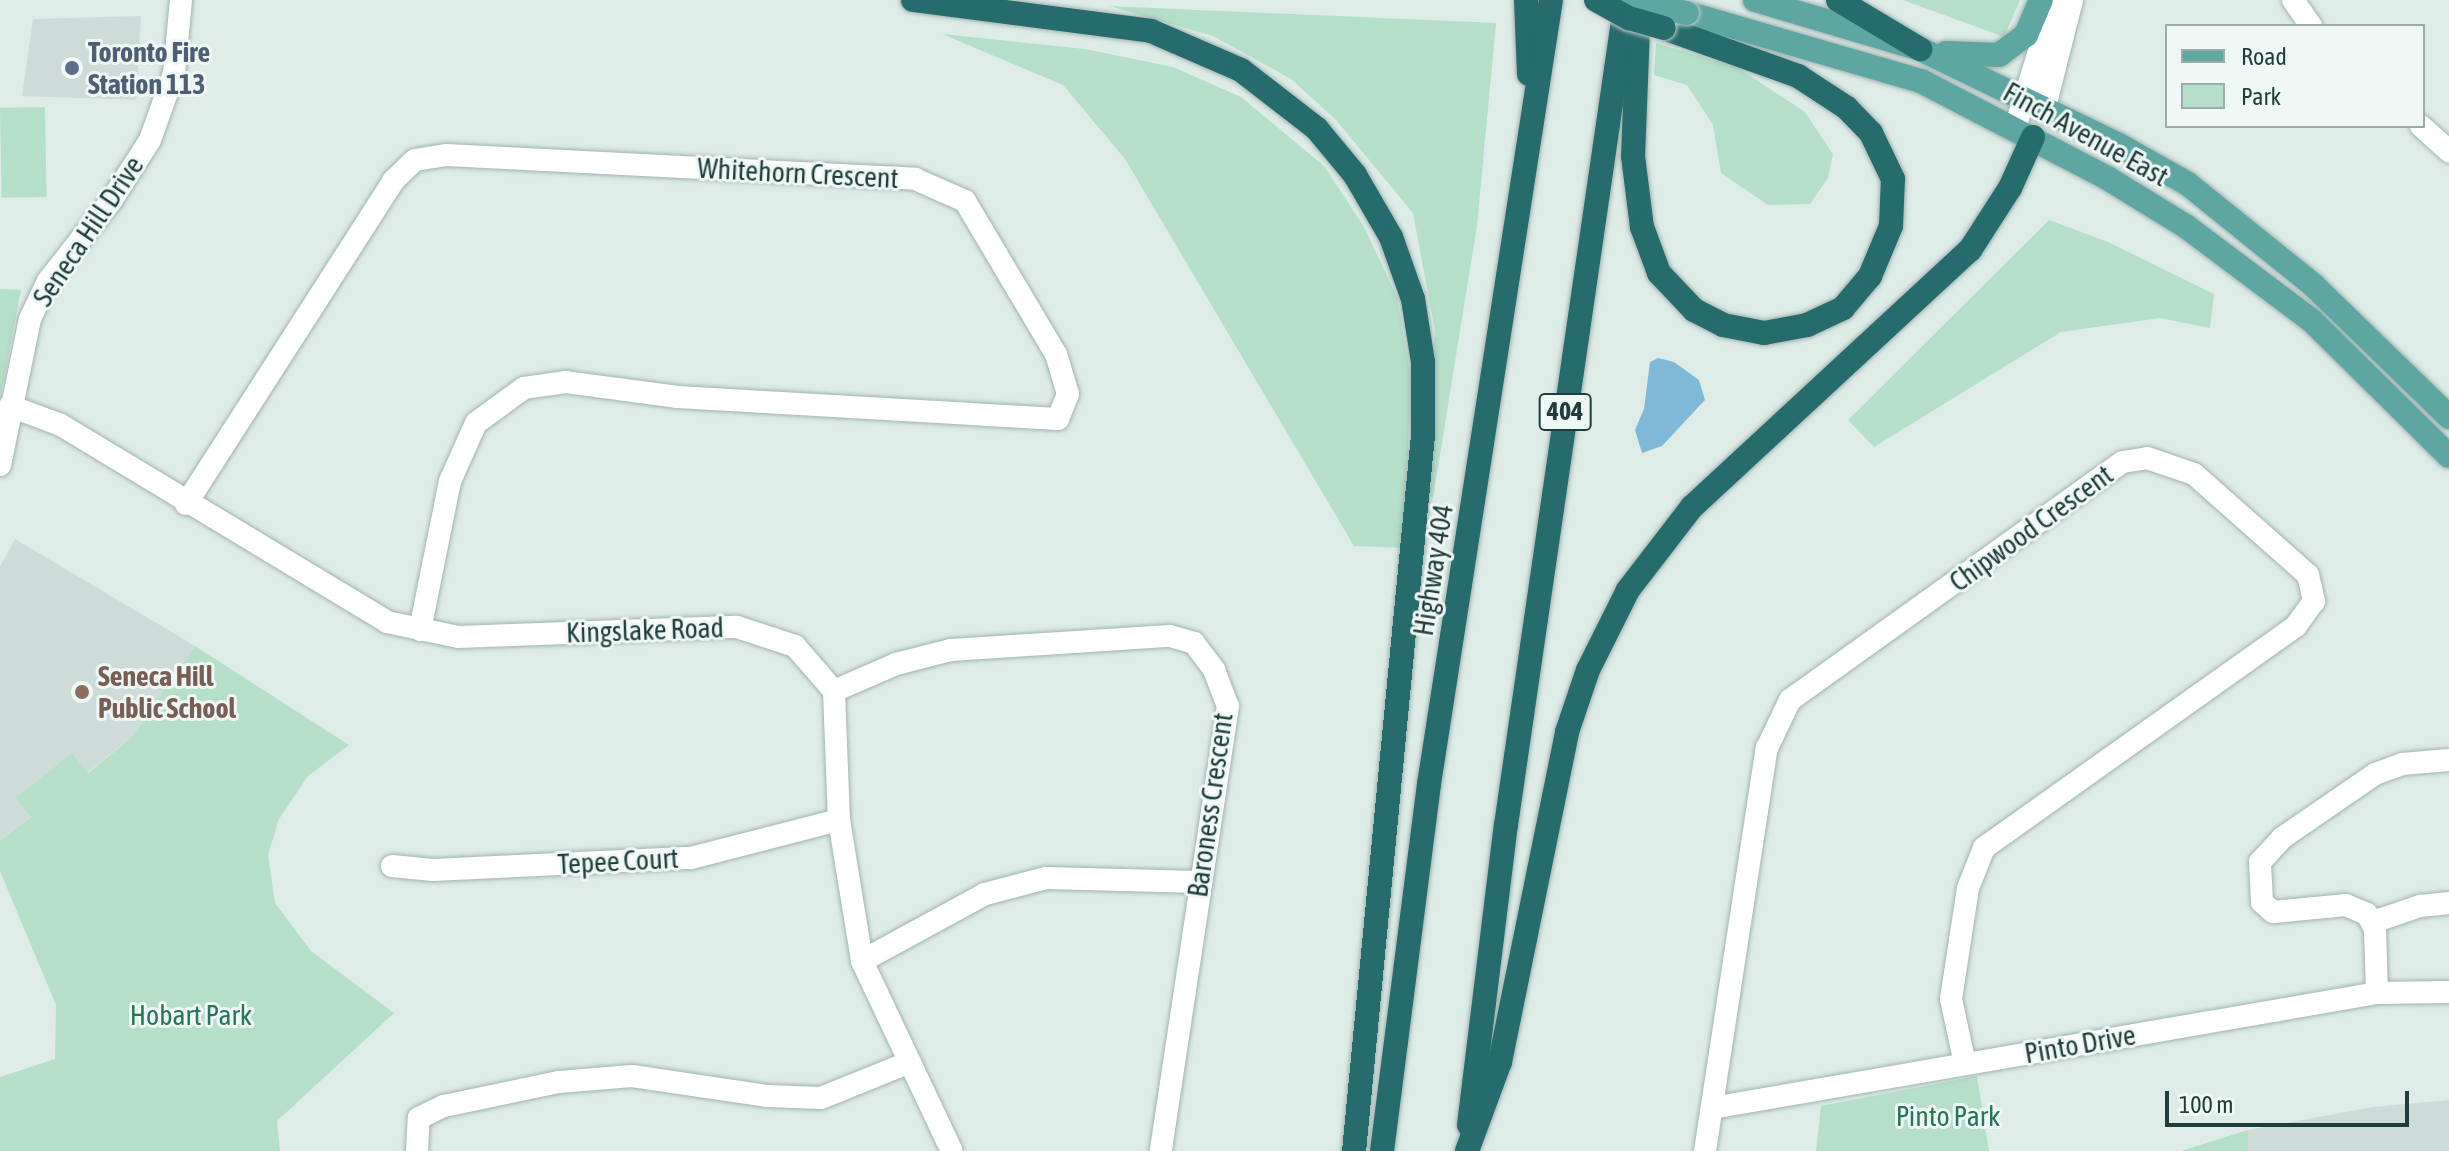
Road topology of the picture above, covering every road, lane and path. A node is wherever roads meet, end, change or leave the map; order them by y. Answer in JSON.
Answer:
{"nodes":[{"id":1,"x":181,"y":0,"type":"edge"},
{"id":2,"x":913,"y":0,"type":"edge"},
{"id":3,"x":1526,"y":0,"type":"edge"},
{"id":4,"x":1551,"y":0,"type":"edge"},
{"id":5,"x":1596,"y":0,"type":"edge"},
{"id":6,"x":1620,"y":0,"type":"edge"},
{"id":7,"x":1626,"y":0,"type":"edge"},
{"id":8,"x":1639,"y":0,"type":"edge"},
{"id":9,"x":1755,"y":0,"type":"edge"},
{"id":10,"x":1838,"y":0,"type":"edge"},
{"id":11,"x":2041,"y":0,"type":"edge"},
{"id":12,"x":2055,"y":0,"type":"edge"},
{"id":13,"x":2072,"y":0,"type":"edge"},
{"id":14,"x":2293,"y":0,"type":"edge"},
{"id":15,"x":2310,"y":24,"type":"edge"},
{"id":16,"x":1920,"y":49,"type":"junction"},
{"id":17,"x":2034,"y":102,"type":"junction"},
{"id":18,"x":2423,"y":128,"type":"edge"},
{"id":19,"x":2024,"y":132,"type":"junction"},
{"id":20,"x":1531,"y":138,"type":"junction"},
{"id":21,"x":2449,"y":151,"type":"edge"},
{"id":22,"x":10,"y":406,"type":"junction"},
{"id":23,"x":2449,"y":417,"type":"edge"},
{"id":24,"x":2449,"y":456,"type":"edge"},
{"id":25,"x":0,"y":465,"type":"edge"},
{"id":26,"x":186,"y":504,"type":"junction"},
{"id":27,"x":420,"y":630,"type":"junction"},
{"id":28,"x":834,"y":691,"type":"junction"},
{"id":29,"x":2449,"y":760,"type":"edge"},
{"id":30,"x":839,"y":820,"type":"junction"},
{"id":31,"x":392,"y":866,"type":"dead end"},
{"id":32,"x":1199,"y":882,"type":"junction"},
{"id":33,"x":2449,"y":903,"type":"edge"},
{"id":34,"x":2373,"y":922,"type":"junction"},
{"id":35,"x":862,"y":961,"type":"junction"},
{"id":36,"x":2449,"y":992,"type":"edge"},
{"id":37,"x":2377,"y":993,"type":"junction"},
{"id":38,"x":910,"y":1062,"type":"junction"},
{"id":39,"x":1965,"y":1064,"type":"junction"},
{"id":40,"x":1712,"y":1108,"type":"junction"},
{"id":41,"x":417,"y":1151,"type":"edge"},
{"id":42,"x":952,"y":1151,"type":"edge"},
{"id":43,"x":1161,"y":1151,"type":"edge"},
{"id":44,"x":1354,"y":1151,"type":"edge"},
{"id":45,"x":1382,"y":1151,"type":"edge"},
{"id":46,"x":1467,"y":1151,"type":"edge"},
{"id":47,"x":1705,"y":1151,"type":"edge"}],
"edges":[{"from":1,"to":22,"type":"street","name":"Seneca Hill Drive"},
{"from":2,"to":44,"type":"highway"},
{"from":3,"to":20,"type":"highway"},
{"from":4,"to":20,"type":"highway","name":"Highway 404"},
{"from":5,"to":8,"type":"highway","bridge":true},
{"from":6,"to":19,"type":"main road","name":"Finch Avenue East","bridge":true},
{"from":7,"to":46,"type":"highway","number":"404"},
{"from":9,"to":16,"type":"main road","name":"Finch Avenue East"},
{"from":10,"to":16,"type":"highway"},
{"from":11,"to":16,"type":"main road"},
{"from":12,"to":17,"type":"street"},
{"from":13,"to":17,"type":"street"},
{"from":14,"to":15,"type":"street"},
{"from":16,"to":17,"type":"main road","name":"Finch Avenue East"},
{"from":17,"to":19,"type":"main road"},
{"from":17,"to":23,"type":"main road","name":"Finch Avenue East"},
{"from":18,"to":21,"type":"street"},
{"from":19,"to":24,"type":"main road","name":"Finch Avenue East"},
{"from":19,"to":46,"type":"highway"},
{"from":20,"to":45,"type":"highway","name":"Highway 404"},
{"from":22,"to":25,"type":"street","name":"Seneca Hill Drive"},
{"from":22,"to":26,"type":"street","name":"Kingslake Road"},
{"from":26,"to":27,"type":"street","name":"Kingslake Road"},
{"from":26,"to":27,"type":"street","name":"Whitehorn Crescent"},
{"from":27,"to":28,"type":"street","name":"Kingslake Road"},
{"from":28,"to":30,"type":"street"},
{"from":28,"to":32,"type":"street","name":"Baroness Crescent"},
{"from":29,"to":34,"type":"street"},
{"from":30,"to":31,"type":"street","name":"Tepee Court"},
{"from":30,"to":35,"type":"street"},
{"from":32,"to":35,"type":"street"},
{"from":32,"to":43,"type":"street","name":"Baroness Crescent"},
{"from":33,"to":34,"type":"street"},
{"from":34,"to":37,"type":"street"},
{"from":35,"to":38,"type":"street"},
{"from":36,"to":37,"type":"street","name":"Pinto Drive"},
{"from":37,"to":39,"type":"street","name":"Pinto Drive"},
{"from":38,"to":41,"type":"street"},
{"from":38,"to":42,"type":"street"},
{"from":39,"to":40,"type":"street","name":"Pinto Drive"},
{"from":39,"to":40,"type":"street","name":"Chipwood Crescent"},
{"from":40,"to":47,"type":"street","name":"Chipwood Crescent"}]}
